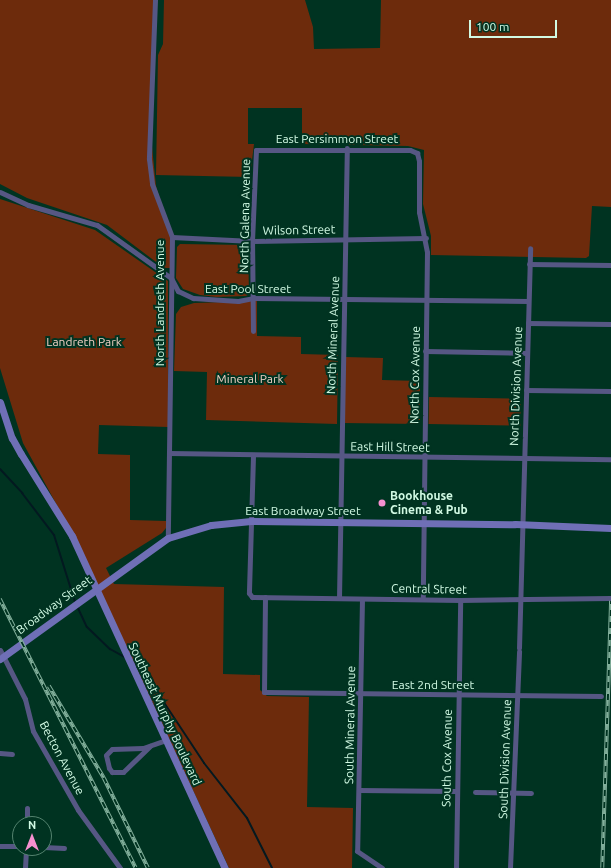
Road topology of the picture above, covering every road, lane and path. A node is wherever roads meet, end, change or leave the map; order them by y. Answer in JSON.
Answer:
{"nodes":[{"id":1,"x":156,"y":0,"type":"edge"},
{"id":2,"x":347,"y":148,"type":"junction"},
{"id":3,"x":256,"y":150,"type":"joint"},
{"id":4,"x":417,"y":153,"type":"joint"},
{"id":5,"x":0,"y":192,"type":"edge"},
{"id":6,"x":172,"y":237,"type":"junction"},
{"id":7,"x":346,"y":238,"type":"junction"},
{"id":8,"x":426,"y":238,"type":"junction"},
{"id":9,"x":252,"y":241,"type":"junction"},
{"id":10,"x":530,"y":248,"type":"dead end"},
{"id":11,"x":529,"y":264,"type":"junction"},
{"id":12,"x":611,"y":265,"type":"edge"},
{"id":13,"x":171,"y":278,"type":"junction"},
{"id":14,"x":253,"y":298,"type":"junction"},
{"id":15,"x":344,"y":299,"type":"junction"},
{"id":16,"x":426,"y":300,"type":"junction"},
{"id":17,"x":528,"y":301,"type":"junction"},
{"id":18,"x":528,"y":323,"type":"junction"},
{"id":19,"x":611,"y":324,"type":"edge"},
{"id":20,"x":253,"y":331,"type":"dead end"},
{"id":21,"x":426,"y":351,"type":"junction"},
{"id":22,"x":527,"y":353,"type":"junction"},
{"id":23,"x":526,"y":390,"type":"junction"},
{"id":24,"x":611,"y":391,"type":"edge"},
{"id":25,"x":0,"y":402,"type":"edge"},
{"id":26,"x":169,"y":453,"type":"junction"},
{"id":27,"x":253,"y":456,"type":"junction"},
{"id":28,"x":340,"y":456,"type":"junction"},
{"id":29,"x":424,"y":457,"type":"junction"},
{"id":30,"x":524,"y":458,"type":"junction"},
{"id":31,"x":611,"y":459,"type":"edge"},
{"id":32,"x":250,"y":521,"type":"junction"},
{"id":33,"x":339,"y":522,"type":"junction"},
{"id":34,"x":424,"y":523,"type":"junction"},
{"id":35,"x":522,"y":525,"type":"junction"},
{"id":36,"x":611,"y":528,"type":"edge"},
{"id":37,"x":168,"y":538,"type":"junction"},
{"id":38,"x":120,"y":570,"type":"joint"},
{"id":39,"x":265,"y":597,"type":"junction"},
{"id":40,"x":339,"y":598,"type":"junction"},
{"id":41,"x":611,"y":598,"type":"edge"},
{"id":42,"x":362,"y":599,"type":"junction"},
{"id":43,"x":423,"y":599,"type":"junction"},
{"id":44,"x":520,"y":599,"type":"junction"},
{"id":45,"x":460,"y":600,"type":"junction"},
{"id":46,"x":0,"y":650,"type":"edge"},
{"id":47,"x":0,"y":659,"type":"edge"},
{"id":48,"x":360,"y":695,"type":"junction"},
{"id":49,"x":458,"y":695,"type":"junction"},
{"id":50,"x":517,"y":696,"type":"junction"},
{"id":51,"x":601,"y":696,"type":"dead end"},
{"id":52,"x":166,"y":740,"type":"junction"},
{"id":53,"x":150,"y":746,"type":"junction"},
{"id":54,"x":0,"y":753,"type":"edge"},
{"id":55,"x":12,"y":754,"type":"dead end"},
{"id":56,"x":359,"y":790,"type":"junction"},
{"id":57,"x":456,"y":791,"type":"junction"},
{"id":58,"x":475,"y":792,"type":"dead end"},
{"id":59,"x":513,"y":793,"type":"junction"},
{"id":60,"x":531,"y":793,"type":"dead end"},
{"id":61,"x":28,"y":808,"type":"dead end"},
{"id":62,"x":28,"y":816,"type":"edge"},
{"id":63,"x":0,"y":846,"type":"edge"},
{"id":64,"x":12,"y":846,"type":"edge"},
{"id":65,"x":52,"y":847,"type":"edge"},
{"id":66,"x":64,"y":848,"type":"dead end"},
{"id":67,"x":26,"y":856,"type":"edge"},
{"id":68,"x":25,"y":868,"type":"edge"},
{"id":69,"x":120,"y":868,"type":"edge"},
{"id":70,"x":225,"y":868,"type":"edge"},
{"id":71,"x":382,"y":868,"type":"edge"},
{"id":72,"x":456,"y":868,"type":"edge"},
{"id":73,"x":510,"y":868,"type":"edge"}],
"edges":[{"from":1,"to":6,"type":"street","name":"North Landreth Avenue"},
{"from":2,"to":3,"type":"street","name":"East Persimmon Street"},
{"from":2,"to":4,"type":"street","name":"East Persimmon Street"},
{"from":2,"to":7,"type":"street","name":"North Mineral Avenue"},
{"from":3,"to":9,"type":"street","name":"North Galena Avenue"},
{"from":4,"to":8,"type":"street","name":"North Cox Avenue"},
{"from":5,"to":13,"type":"street","name":"East Pool Street"},
{"from":6,"to":9,"type":"street","name":"Wilson Street"},
{"from":6,"to":13,"type":"street","name":"North Landreth Avenue"},
{"from":7,"to":8,"type":"street","name":"Wilson Street"},
{"from":7,"to":9,"type":"street","name":"Wilson Street"},
{"from":7,"to":15,"type":"street","name":"North Mineral Avenue"},
{"from":8,"to":16,"type":"street","name":"North Cox Avenue"},
{"from":9,"to":14,"type":"street","name":"North Galena Avenue"},
{"from":10,"to":11,"type":"street","name":"North Division Avenue"},
{"from":11,"to":12,"type":"street"},
{"from":11,"to":17,"type":"street","name":"North Division Avenue"},
{"from":13,"to":14,"type":"street","name":"East Pool Street"},
{"from":13,"to":26,"type":"street","name":"North Landreth Avenue"},
{"from":14,"to":15,"type":"street","name":"East Pool Street"},
{"from":14,"to":20,"type":"street","name":"North Galena Avenue"},
{"from":15,"to":16,"type":"street","name":"East Pool Street"},
{"from":15,"to":28,"type":"street","name":"North Mineral Avenue"},
{"from":16,"to":17,"type":"street","name":"East Pool Street"},
{"from":16,"to":21,"type":"street","name":"North Cox Avenue"},
{"from":17,"to":18,"type":"street","name":"North Division Avenue"},
{"from":18,"to":19,"type":"street"},
{"from":18,"to":22,"type":"street","name":"North Division Avenue"},
{"from":21,"to":22,"type":"street"},
{"from":21,"to":29,"type":"street","name":"North Cox Avenue"},
{"from":22,"to":23,"type":"street","name":"North Division Avenue"},
{"from":23,"to":24,"type":"street"},
{"from":23,"to":30,"type":"street","name":"North Division Avenue"},
{"from":25,"to":52,"type":"street","name":"Southeast Murphy Boulevard"},
{"from":26,"to":27,"type":"street","name":"East Hill Street"},
{"from":26,"to":37,"type":"street","name":"North Landreth Avenue"},
{"from":27,"to":28,"type":"street","name":"East Hill Street"},
{"from":27,"to":32,"type":"street"},
{"from":28,"to":29,"type":"street","name":"East Hill Street"},
{"from":28,"to":33,"type":"street","name":"North Mineral Avenue"},
{"from":29,"to":30,"type":"street","name":"East Hill Street"},
{"from":29,"to":34,"type":"street","name":"North Cox Avenue"},
{"from":30,"to":31,"type":"street","name":"East Hill Street"},
{"from":30,"to":35,"type":"street","name":"North Division Avenue"},
{"from":32,"to":33,"type":"street","name":"East Broadway Street"},
{"from":32,"to":37,"type":"street","name":"East Broadway Street"},
{"from":32,"to":39,"type":"street","name":"Central Street"},
{"from":33,"to":34,"type":"street","name":"East Broadway Street"},
{"from":33,"to":40,"type":"street"},
{"from":34,"to":35,"type":"street","name":"East Broadway Street"},
{"from":34,"to":43,"type":"street","name":"North Cox Avenue"},
{"from":35,"to":36,"type":"street"},
{"from":35,"to":44,"type":"street","name":"South Division Avenue"},
{"from":37,"to":38,"type":"street","name":"East Broadway Street"},
{"from":38,"to":47,"type":"street","name":"Broadway Street"},
{"from":39,"to":40,"type":"street","name":"Central Street"},
{"from":39,"to":48,"type":"street","name":"East 2nd Street"},
{"from":40,"to":42,"type":"street","name":"Central Street"},
{"from":41,"to":44,"type":"street","name":"Central Street"},
{"from":42,"to":43,"type":"street","name":"Central Street"},
{"from":42,"to":48,"type":"street","name":"South Mineral Avenue"},
{"from":43,"to":45,"type":"street","name":"Central Street"},
{"from":44,"to":45,"type":"street","name":"Central Street"},
{"from":44,"to":50,"type":"street","name":"South Division Avenue"},
{"from":45,"to":49,"type":"street","name":"South Cox Avenue"},
{"from":46,"to":69,"type":"street","name":"Becton Avenue"},
{"from":48,"to":49,"type":"street","name":"East 2nd Street"},
{"from":48,"to":56,"type":"street","name":"South Mineral Avenue"},
{"from":49,"to":50,"type":"street","name":"East 2nd Street"},
{"from":49,"to":57,"type":"street","name":"South Cox Avenue"},
{"from":50,"to":51,"type":"street","name":"East 2nd Street"},
{"from":50,"to":59,"type":"street","name":"South Division Avenue"},
{"from":52,"to":53,"type":"street"},
{"from":52,"to":70,"type":"street","name":"Southeast Murphy Boulevard"},
{"from":53,"to":53,"type":"street"},
{"from":54,"to":55,"type":"street"},
{"from":56,"to":57,"type":"street"},
{"from":56,"to":71,"type":"street","name":"South Mineral Avenue"},
{"from":57,"to":72,"type":"street","name":"South Cox Avenue"},
{"from":58,"to":59,"type":"street"},
{"from":59,"to":60,"type":"street"},
{"from":59,"to":73,"type":"street","name":"South Division Avenue"},
{"from":61,"to":62,"type":"street"},
{"from":63,"to":64,"type":"street"},
{"from":65,"to":66,"type":"street"},
{"from":67,"to":68,"type":"street"}]}
